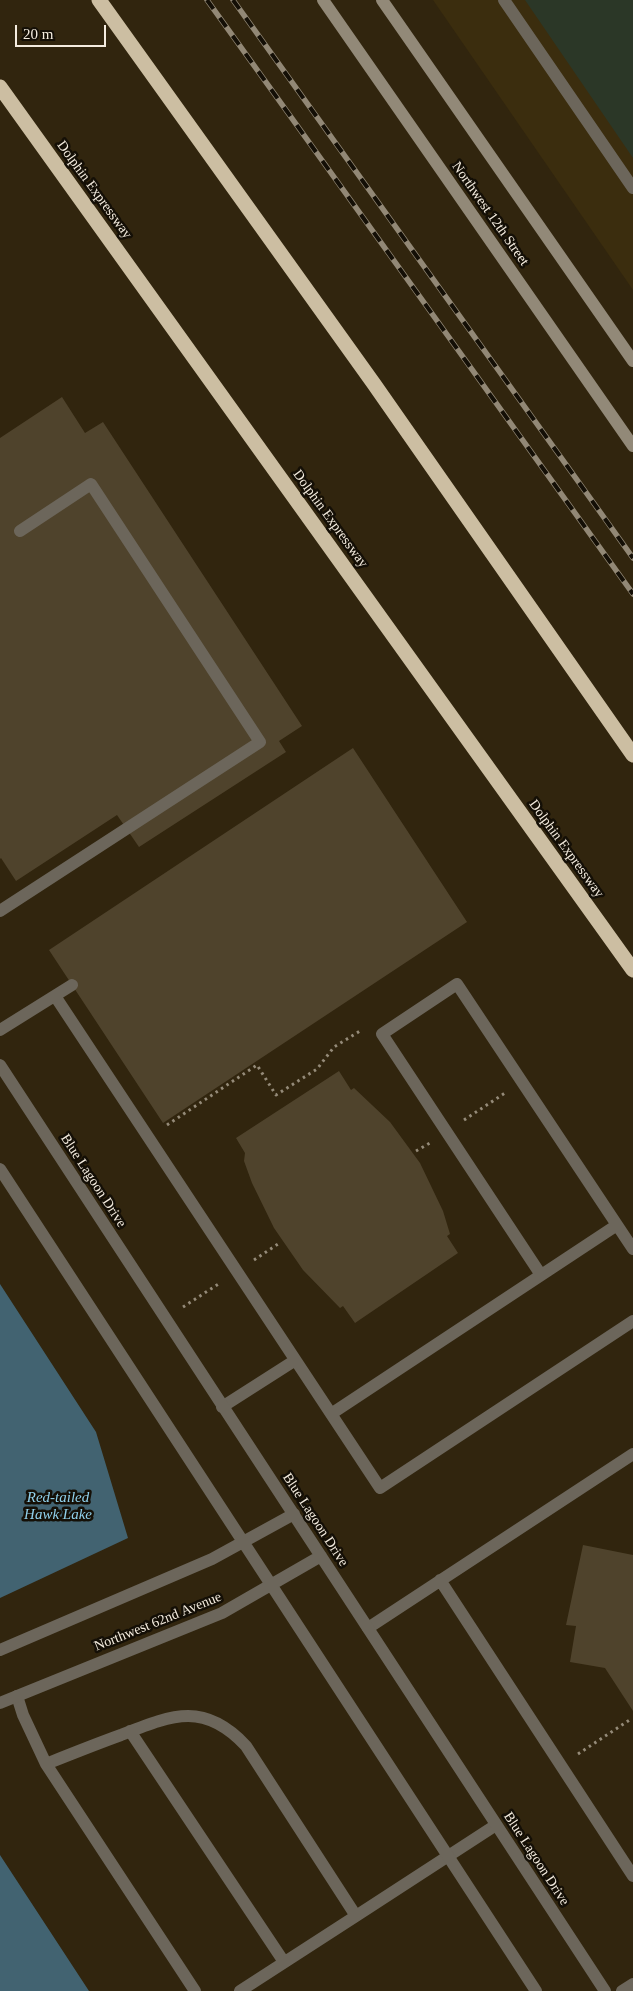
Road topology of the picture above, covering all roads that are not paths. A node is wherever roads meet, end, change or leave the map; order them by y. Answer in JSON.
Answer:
{"nodes":[{"id":1,"x":99,"y":0,"type":"edge"},
{"id":2,"x":323,"y":0,"type":"edge"},
{"id":3,"x":382,"y":0,"type":"edge"},
{"id":4,"x":504,"y":0,"type":"edge"},
{"id":5,"x":0,"y":88,"type":"edge"},
{"id":6,"x":633,"y":188,"type":"edge"},
{"id":7,"x":633,"y":360,"type":"edge"},
{"id":8,"x":633,"y":446,"type":"edge"},
{"id":9,"x":20,"y":531,"type":"dead end"},
{"id":10,"x":633,"y":755,"type":"edge"},
{"id":11,"x":0,"y":911,"type":"edge"},
{"id":12,"x":633,"y":970,"type":"edge"},
{"id":13,"x":72,"y":985,"type":"dead end"},
{"id":14,"x":55,"y":996,"type":"junction"},
{"id":15,"x":0,"y":1030,"type":"edge"},
{"id":16,"x":0,"y":1065,"type":"edge"},
{"id":17,"x":0,"y":1169,"type":"edge"},
{"id":18,"x":617,"y":1225,"type":"junction"},
{"id":19,"x":633,"y":1249,"type":"edge"},
{"id":20,"x":541,"y":1275,"type":"junction"},
{"id":21,"x":633,"y":1320,"type":"edge"},
{"id":22,"x":294,"y":1361,"type":"junction"},
{"id":23,"x":222,"y":1407,"type":"junction"},
{"id":24,"x":331,"y":1414,"type":"junction"},
{"id":25,"x":633,"y":1454,"type":"edge"},
{"id":26,"x":294,"y":1514,"type":"junction"},
{"id":27,"x":243,"y":1543,"type":"junction"},
{"id":28,"x":321,"y":1556,"type":"junction"},
{"id":29,"x":440,"y":1580,"type":"junction"},
{"id":30,"x":270,"y":1586,"type":"junction"},
{"id":31,"x":368,"y":1628,"type":"junction"},
{"id":32,"x":0,"y":1650,"type":"edge"},
{"id":33,"x":17,"y":1696,"type":"junction"},
{"id":34,"x":0,"y":1703,"type":"edge"},
{"id":35,"x":130,"y":1731,"type":"junction"},
{"id":36,"x":46,"y":1764,"type":"junction"},
{"id":37,"x":496,"y":1825,"type":"junction"},
{"id":38,"x":448,"y":1856,"type":"junction"},
{"id":39,"x":633,"y":1876,"type":"edge"},
{"id":40,"x":356,"y":1916,"type":"junction"},
{"id":41,"x":284,"y":1962,"type":"junction"},
{"id":42,"x":633,"y":1984,"type":"edge"},
{"id":43,"x":195,"y":1991,"type":"edge"},
{"id":44,"x":240,"y":1991,"type":"edge"},
{"id":45,"x":536,"y":1991,"type":"edge"},
{"id":46,"x":605,"y":1991,"type":"edge"},
{"id":47,"x":622,"y":1991,"type":"edge"}],
"edges":[{"from":1,"to":10,"type":"highway"},
{"from":2,"to":8,"type":"main road","name":"Northwest 12th Street"},
{"from":3,"to":7,"type":"main road"},
{"from":4,"to":6,"type":"street"},
{"from":5,"to":12,"type":"highway","name":"Dolphin Expressway"},
{"from":9,"to":11,"type":"street"},
{"from":13,"to":14,"type":"street"},
{"from":14,"to":15,"type":"street"},
{"from":14,"to":22,"type":"street"},
{"from":16,"to":23,"type":"street","name":"Blue Lagoon Drive"},
{"from":17,"to":27,"type":"street"},
{"from":18,"to":19,"type":"street"},
{"from":18,"to":20,"type":"street"},
{"from":18,"to":20,"type":"street"},
{"from":20,"to":24,"type":"street"},
{"from":21,"to":24,"type":"street"},
{"from":22,"to":23,"type":"street"},
{"from":22,"to":24,"type":"street"},
{"from":23,"to":26,"type":"street","name":"Blue Lagoon Drive"},
{"from":25,"to":29,"type":"street"},
{"from":26,"to":27,"type":"street"},
{"from":26,"to":28,"type":"street","name":"Blue Lagoon Drive"},
{"from":27,"to":30,"type":"street"},
{"from":27,"to":32,"type":"street"},
{"from":28,"to":30,"type":"street","name":"Northwest 62nd Avenue"},
{"from":28,"to":31,"type":"street","name":"Blue Lagoon Drive"},
{"from":29,"to":31,"type":"street"},
{"from":29,"to":39,"type":"street"},
{"from":30,"to":33,"type":"street","name":"Northwest 62nd Avenue"},
{"from":30,"to":38,"type":"street"},
{"from":31,"to":37,"type":"street","name":"Blue Lagoon Drive"},
{"from":33,"to":34,"type":"street","name":"Northwest 62nd Avenue"},
{"from":33,"to":36,"type":"street"},
{"from":35,"to":36,"type":"street"},
{"from":35,"to":40,"type":"street"},
{"from":35,"to":41,"type":"street"},
{"from":36,"to":43,"type":"street"},
{"from":37,"to":38,"type":"street"},
{"from":37,"to":46,"type":"street","name":"Blue Lagoon Drive"},
{"from":38,"to":40,"type":"street"},
{"from":38,"to":45,"type":"street"},
{"from":40,"to":41,"type":"street"},
{"from":41,"to":44,"type":"street"},
{"from":42,"to":47,"type":"street"}]}
